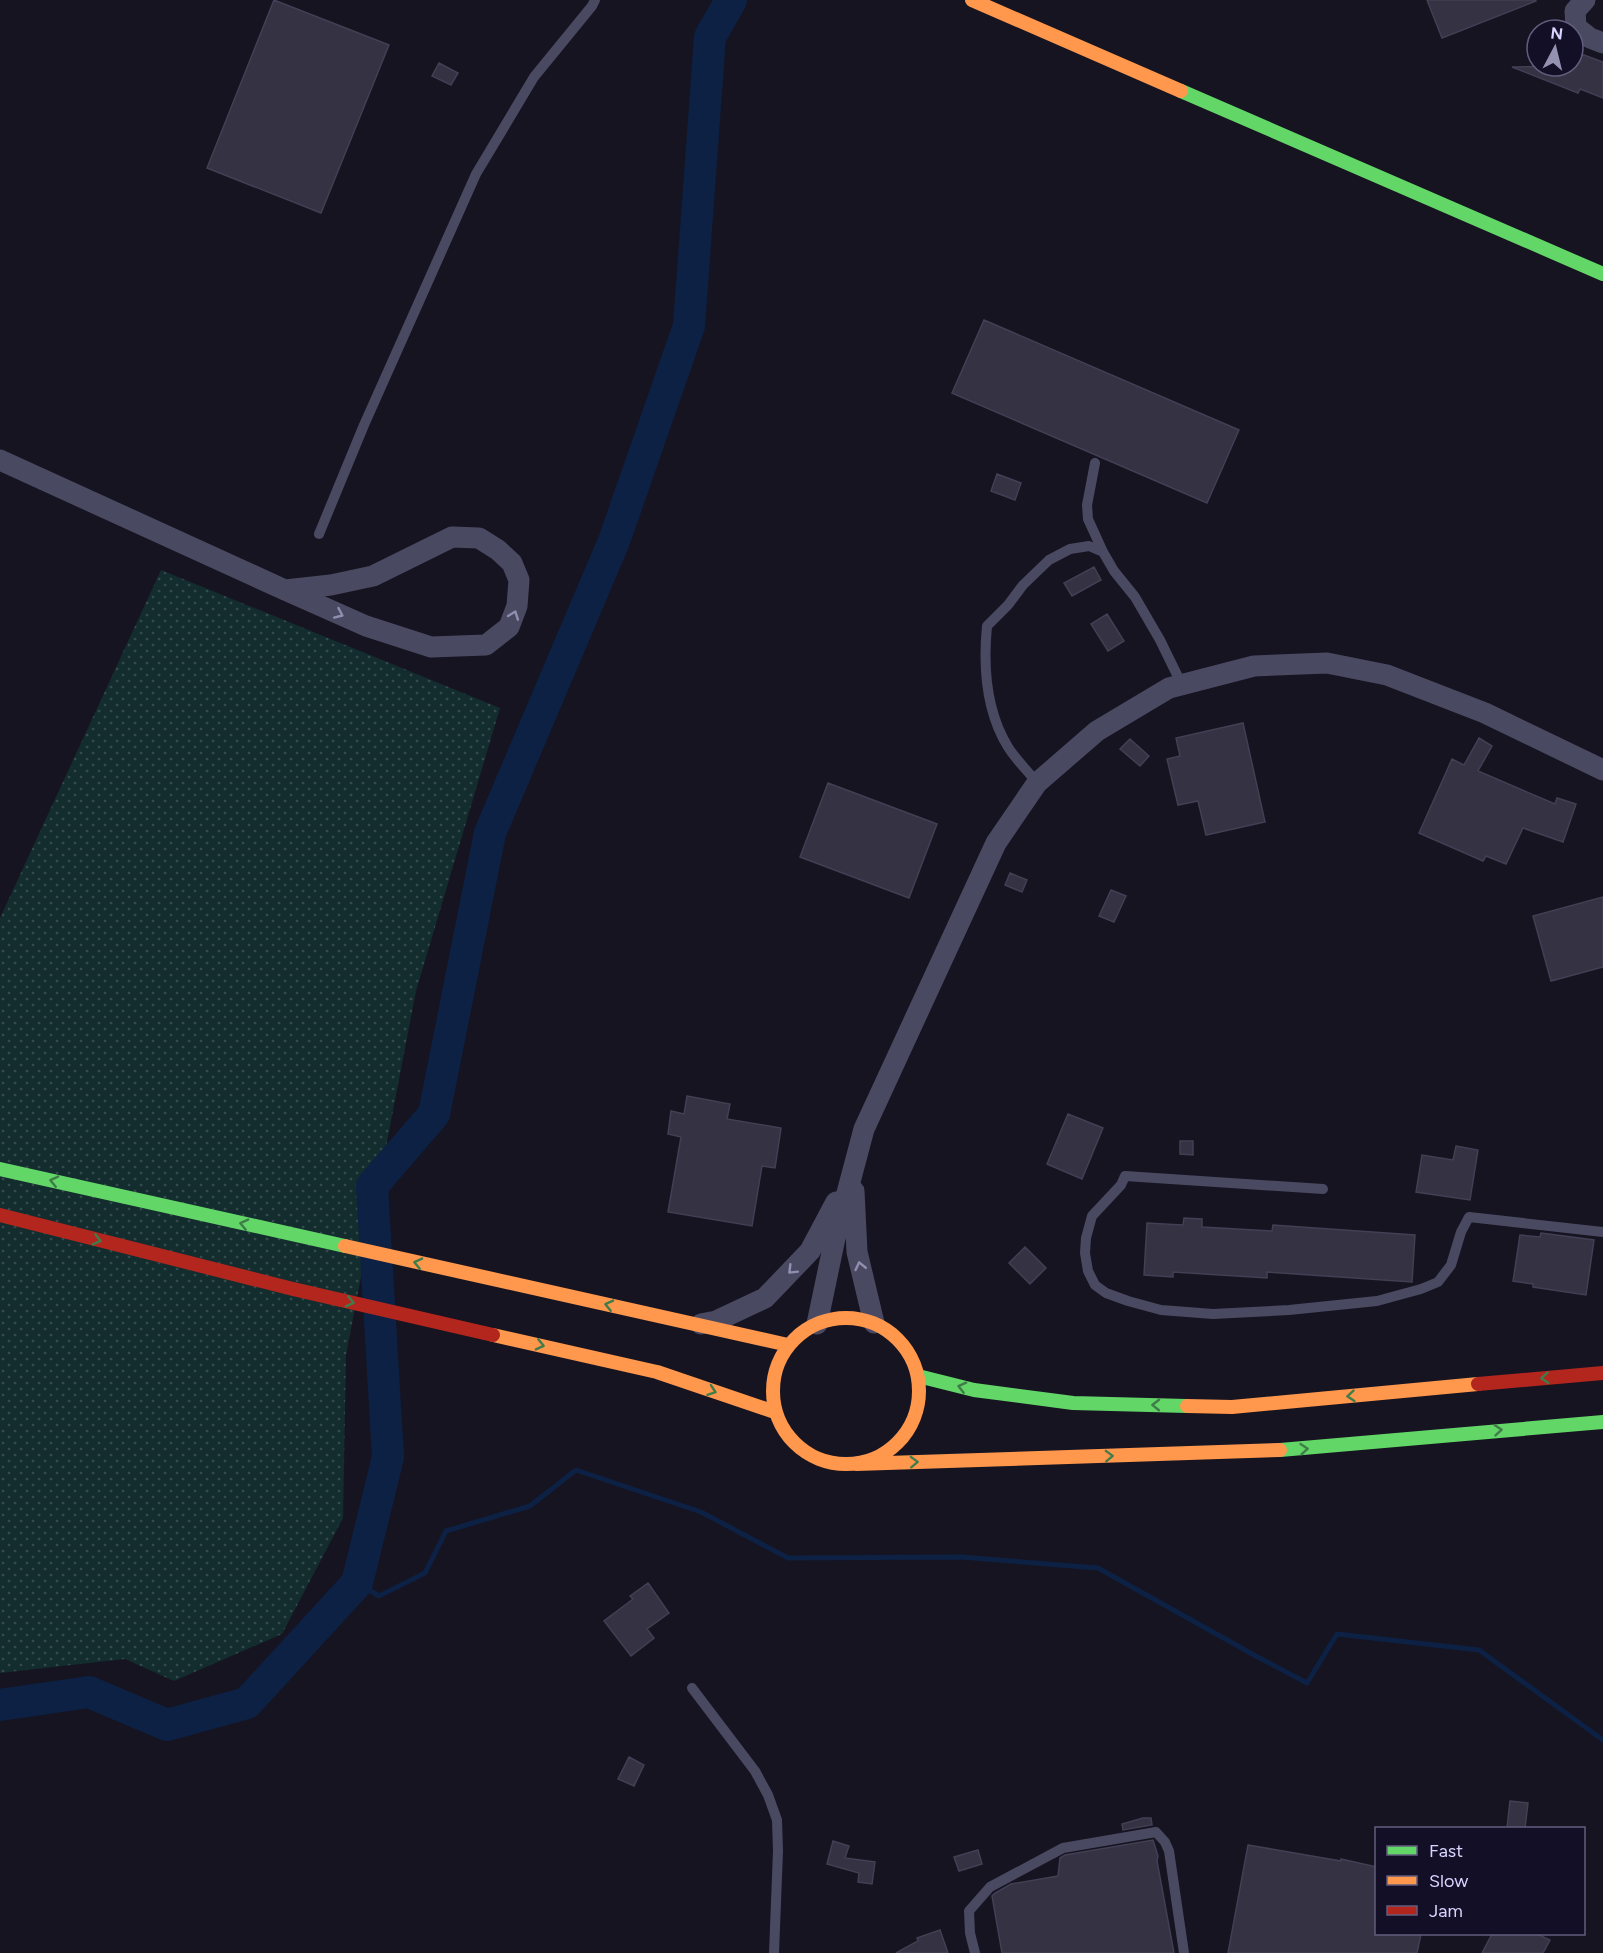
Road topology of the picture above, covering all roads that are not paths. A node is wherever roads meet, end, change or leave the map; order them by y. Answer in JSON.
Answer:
{"nodes":[{"id":1,"x":595,"y":0,"type":"edge"},
{"id":2,"x":972,"y":0,"type":"edge"},
{"id":3,"x":1585,"y":0,"type":"edge"},
{"id":4,"x":1603,"y":43,"type":"edge"},
{"id":5,"x":1603,"y":274,"type":"edge"},
{"id":6,"x":0,"y":460,"type":"edge"},
{"id":7,"x":1095,"y":463,"type":"dead end"},
{"id":8,"x":319,"y":534,"type":"dead end"},
{"id":9,"x":1103,"y":552,"type":"junction"},
{"id":10,"x":285,"y":590,"type":"junction"},
{"id":11,"x":1182,"y":685,"type":"junction"},
{"id":12,"x":1603,"y":770,"type":"edge"},
{"id":13,"x":1038,"y":783,"type":"junction"},
{"id":14,"x":0,"y":1169,"type":"edge"},
{"id":15,"x":853,"y":1169,"type":"junction"},
{"id":16,"x":1323,"y":1189,"type":"dead end"},
{"id":17,"x":0,"y":1215,"type":"edge"},
{"id":18,"x":1603,"y":1232,"type":"edge"},
{"id":19,"x":874,"y":1323,"type":"junction"},
{"id":20,"x":817,"y":1324,"type":"junction"},
{"id":21,"x":698,"y":1325,"type":"junction"},
{"id":22,"x":788,"y":1345,"type":"junction"},
{"id":23,"x":1603,"y":1373,"type":"edge"},
{"id":24,"x":918,"y":1376,"type":"junction"},
{"id":25,"x":775,"y":1412,"type":"junction"},
{"id":26,"x":1603,"y":1422,"type":"edge"},
{"id":27,"x":856,"y":1464,"type":"junction"},
{"id":28,"x":692,"y":1688,"type":"dead end"},
{"id":29,"x":774,"y":1953,"type":"edge"},
{"id":30,"x":975,"y":1953,"type":"edge"},
{"id":31,"x":1184,"y":1953,"type":"edge"}],
"edges":[{"from":1,"to":8,"type":"lane"},
{"from":2,"to":5,"type":"street"},
{"from":3,"to":4,"type":"street"},
{"from":6,"to":10,"type":"street"},
{"from":7,"to":9,"type":"lane"},
{"from":9,"to":11,"type":"lane"},
{"from":9,"to":13,"type":"lane"},
{"from":10,"to":10,"type":"street","one_way":true},
{"from":11,"to":12,"type":"street"},
{"from":11,"to":13,"type":"street"},
{"from":13,"to":15,"type":"street"},
{"from":21,"to":14,"type":"street","one_way":true},
{"from":19,"to":15,"type":"street","one_way":true},
{"from":15,"to":20,"type":"street"},
{"from":15,"to":21,"type":"street","one_way":true},
{"from":16,"to":18,"type":"lane"},
{"from":17,"to":25,"type":"street","one_way":true},
{"from":19,"to":20,"type":"street"},
{"from":19,"to":24,"type":"street"},
{"from":20,"to":22,"type":"street"},
{"from":21,"to":22,"type":"street"},
{"from":22,"to":25,"type":"street"},
{"from":23,"to":24,"type":"street","one_way":true},
{"from":24,"to":27,"type":"street"},
{"from":25,"to":27,"type":"street"},
{"from":27,"to":26,"type":"street","one_way":true},
{"from":28,"to":29,"type":"lane"},
{"from":30,"to":31,"type":"lane"}]}
